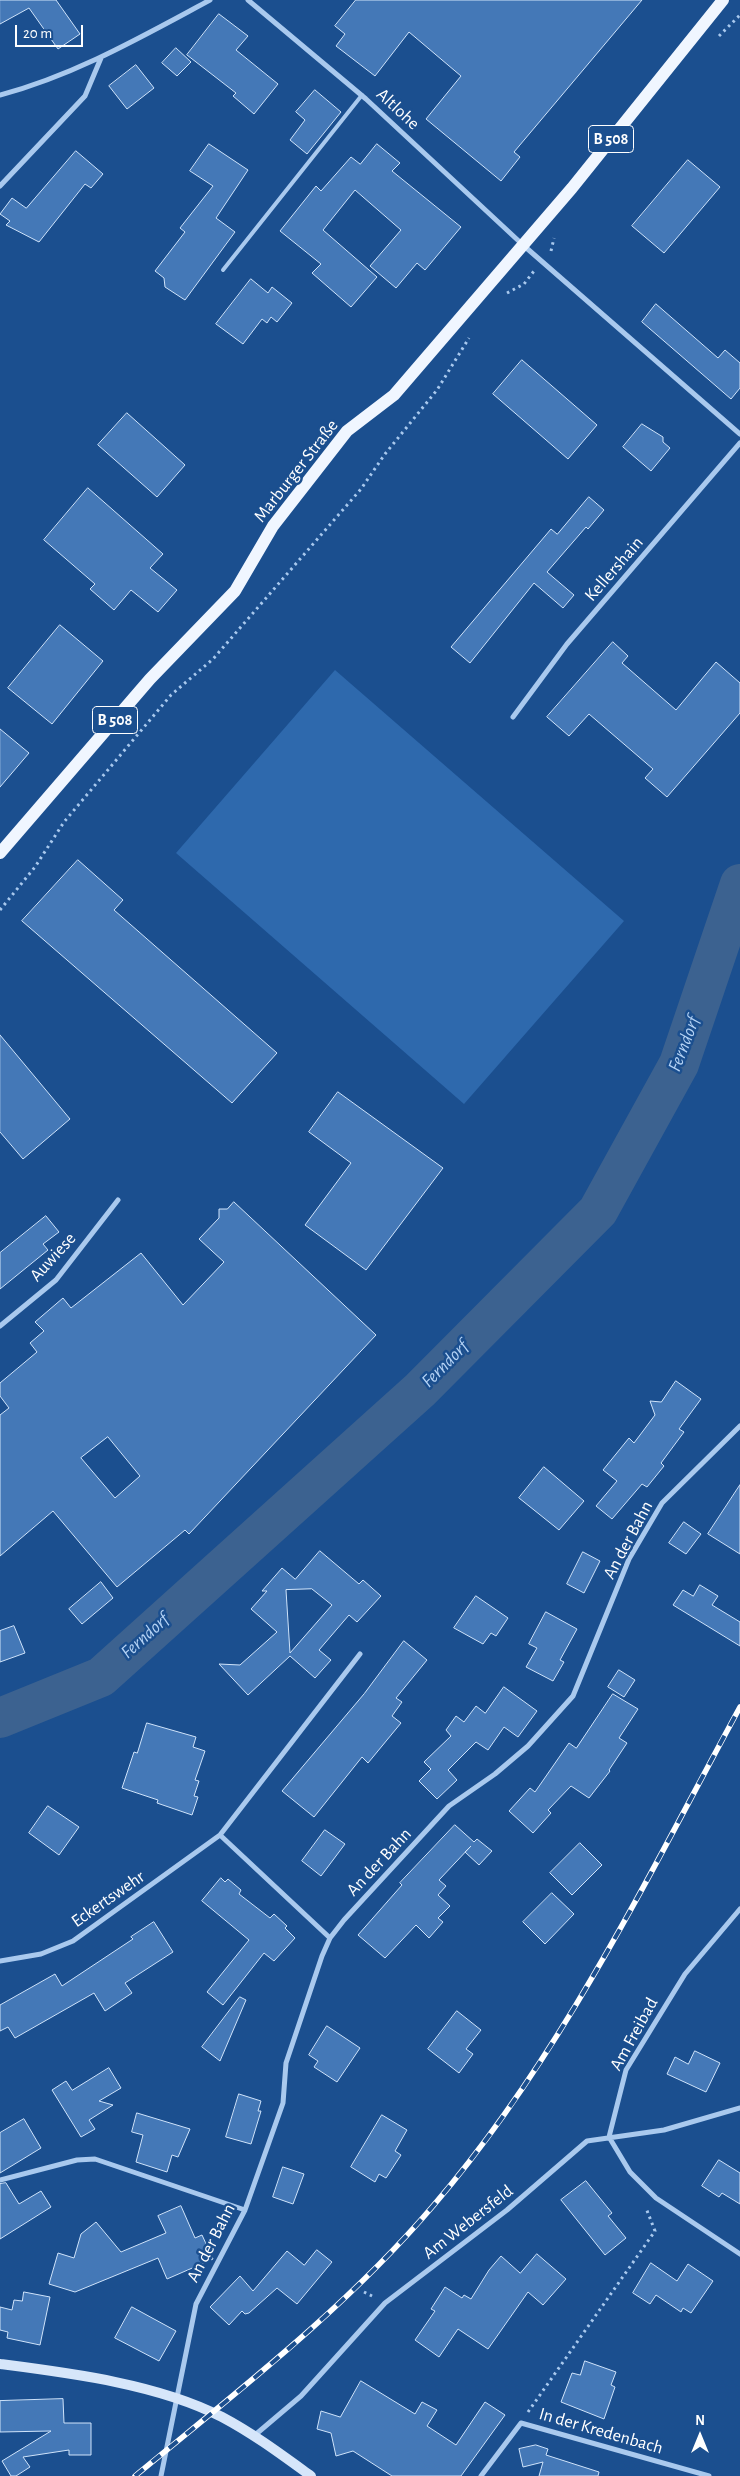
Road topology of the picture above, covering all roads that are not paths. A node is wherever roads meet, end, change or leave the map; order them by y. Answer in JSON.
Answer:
{"nodes":[{"id":1,"x":210,"y":0,"type":"edge"},
{"id":2,"x":248,"y":0,"type":"edge"},
{"id":3,"x":722,"y":0,"type":"edge"},
{"id":4,"x":101,"y":58,"type":"junction"},
{"id":5,"x":0,"y":95,"type":"edge"},
{"id":6,"x":362,"y":95,"type":"junction"},
{"id":7,"x":0,"y":186,"type":"edge"},
{"id":8,"x":523,"y":245,"type":"junction"},
{"id":9,"x":223,"y":270,"type":"dead end"},
{"id":10,"x":740,"y":434,"type":"edge"},
{"id":11,"x":740,"y":443,"type":"edge"},
{"id":12,"x":513,"y":717,"type":"dead end"},
{"id":13,"x":0,"y":853,"type":"edge"},
{"id":14,"x":118,"y":1200,"type":"dead end"},
{"id":15,"x":0,"y":1326,"type":"edge"},
{"id":16,"x":740,"y":1426,"type":"edge"},
{"id":17,"x":360,"y":1654,"type":"dead end"},
{"id":18,"x":220,"y":1835,"type":"junction"},
{"id":19,"x":740,"y":1909,"type":"edge"},
{"id":20,"x":330,"y":1938,"type":"junction"},
{"id":21,"x":0,"y":1961,"type":"edge"},
{"id":22,"x":740,"y":2108,"type":"edge"},
{"id":23,"x":609,"y":2137,"type":"junction"},
{"id":24,"x":0,"y":2180,"type":"edge"},
{"id":25,"x":245,"y":2210,"type":"junction"},
{"id":26,"x":740,"y":2254,"type":"edge"},
{"id":27,"x":0,"y":2364,"type":"edge"},
{"id":28,"x":177,"y":2400,"type":"junction"},
{"id":29,"x":255,"y":2435,"type":"junction"},
{"id":30,"x":160,"y":2476,"type":"edge"},
{"id":31,"x":311,"y":2476,"type":"edge"},
{"id":32,"x":481,"y":2476,"type":"edge"},
{"id":33,"x":709,"y":2476,"type":"edge"}],
"edges":[{"from":1,"to":4,"type":"street"},
{"from":2,"to":6,"type":"street","name":"Altlohe"},
{"from":3,"to":8,"type":"main road","name":"Marburger Straße","number":"B 508"},
{"from":4,"to":5,"type":"street"},
{"from":4,"to":7,"type":"street"},
{"from":6,"to":8,"type":"street","name":"Altlohe"},
{"from":6,"to":9,"type":"lane"},
{"from":8,"to":10,"type":"street"},
{"from":8,"to":13,"type":"main road","name":"Marburger Straße","number":"B 508"},
{"from":11,"to":12,"type":"street","name":"Kellershain"},
{"from":14,"to":15,"type":"street","name":"Auwiese"},
{"from":16,"to":20,"type":"street","name":"An der Bahn"},
{"from":17,"to":18,"type":"street","name":"Eckertswehr"},
{"from":18,"to":20,"type":"street"},
{"from":18,"to":21,"type":"street","name":"Eckertswehr"},
{"from":19,"to":23,"type":"street","name":"Am Freibad"},
{"from":20,"to":25,"type":"street","name":"An der Bahn"},
{"from":22,"to":23,"type":"street","name":"Am Webersfeld"},
{"from":23,"to":26,"type":"street"},
{"from":23,"to":29,"type":"street","name":"Am Webersfeld"},
{"from":24,"to":25,"type":"street"},
{"from":25,"to":28,"type":"street","name":"An der Bahn"},
{"from":27,"to":28,"type":"main road"},
{"from":28,"to":29,"type":"main road"},
{"from":28,"to":30,"type":"street","name":"An der Bahn"},
{"from":29,"to":31,"type":"main road"},
{"from":32,"to":33,"type":"street","name":"In der Kredenbach"}]}
